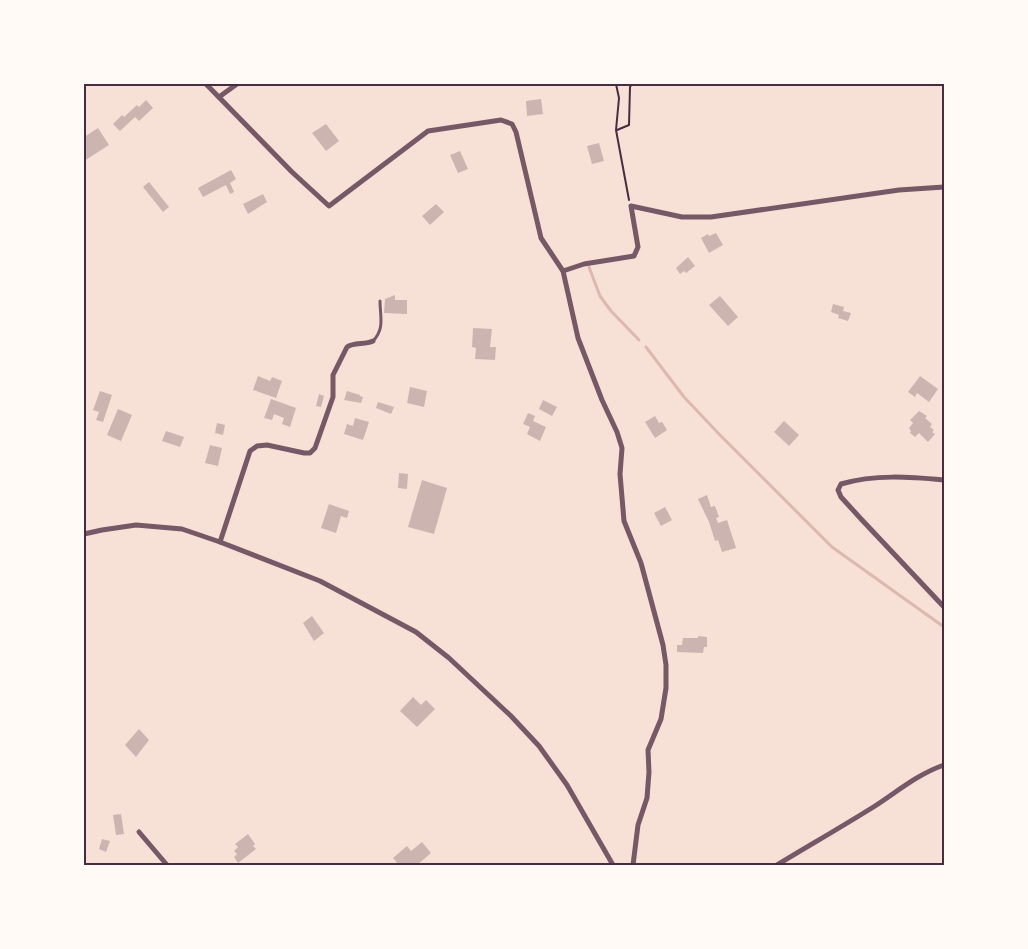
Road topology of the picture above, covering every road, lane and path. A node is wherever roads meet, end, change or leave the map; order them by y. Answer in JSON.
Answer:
{"nodes":[{"id":1,"x":206,"y":84,"type":"edge"},
{"id":2,"x":237,"y":84,"type":"edge"},
{"id":3,"x":616,"y":84,"type":"edge"},
{"id":4,"x":632,"y":84,"type":"edge"},
{"id":5,"x":219,"y":97,"type":"junction"},
{"id":6,"x":616,"y":130,"type":"junction"},
{"id":7,"x":944,"y":187,"type":"edge"},
{"id":8,"x":631,"y":206,"type":"junction"},
{"id":9,"x":563,"y":271,"type":"junction"},
{"id":10,"x":380,"y":301,"type":"dead end"},
{"id":11,"x":373,"y":341,"type":"joint"},
{"id":12,"x":944,"y":480,"type":"edge"},
{"id":13,"x":84,"y":534,"type":"edge"},
{"id":14,"x":220,"y":542,"type":"junction"},
{"id":15,"x":944,"y":607,"type":"edge"},
{"id":16,"x":944,"y":765,"type":"edge"},
{"id":17,"x":139,"y":832,"type":"dead end"},
{"id":18,"x":167,"y":865,"type":"edge"},
{"id":19,"x":613,"y":865,"type":"edge"},
{"id":20,"x":633,"y":865,"type":"edge"},
{"id":21,"x":777,"y":865,"type":"edge"}],
"edges":[{"from":1,"to":5,"type":"street"},
{"from":2,"to":5,"type":"street"},
{"from":3,"to":6,"type":"path"},
{"from":4,"to":6,"type":"path"},
{"from":5,"to":9,"type":"street"},
{"from":6,"to":8,"type":"path"},
{"from":7,"to":8,"type":"street"},
{"from":8,"to":9,"type":"street"},
{"from":9,"to":20,"type":"street"},
{"from":10,"to":11,"type":"lane"},
{"from":11,"to":14,"type":"street"},
{"from":12,"to":15,"type":"street"},
{"from":13,"to":14,"type":"street"},
{"from":14,"to":19,"type":"street"},
{"from":16,"to":21,"type":"street"},
{"from":17,"to":18,"type":"street"}]}
